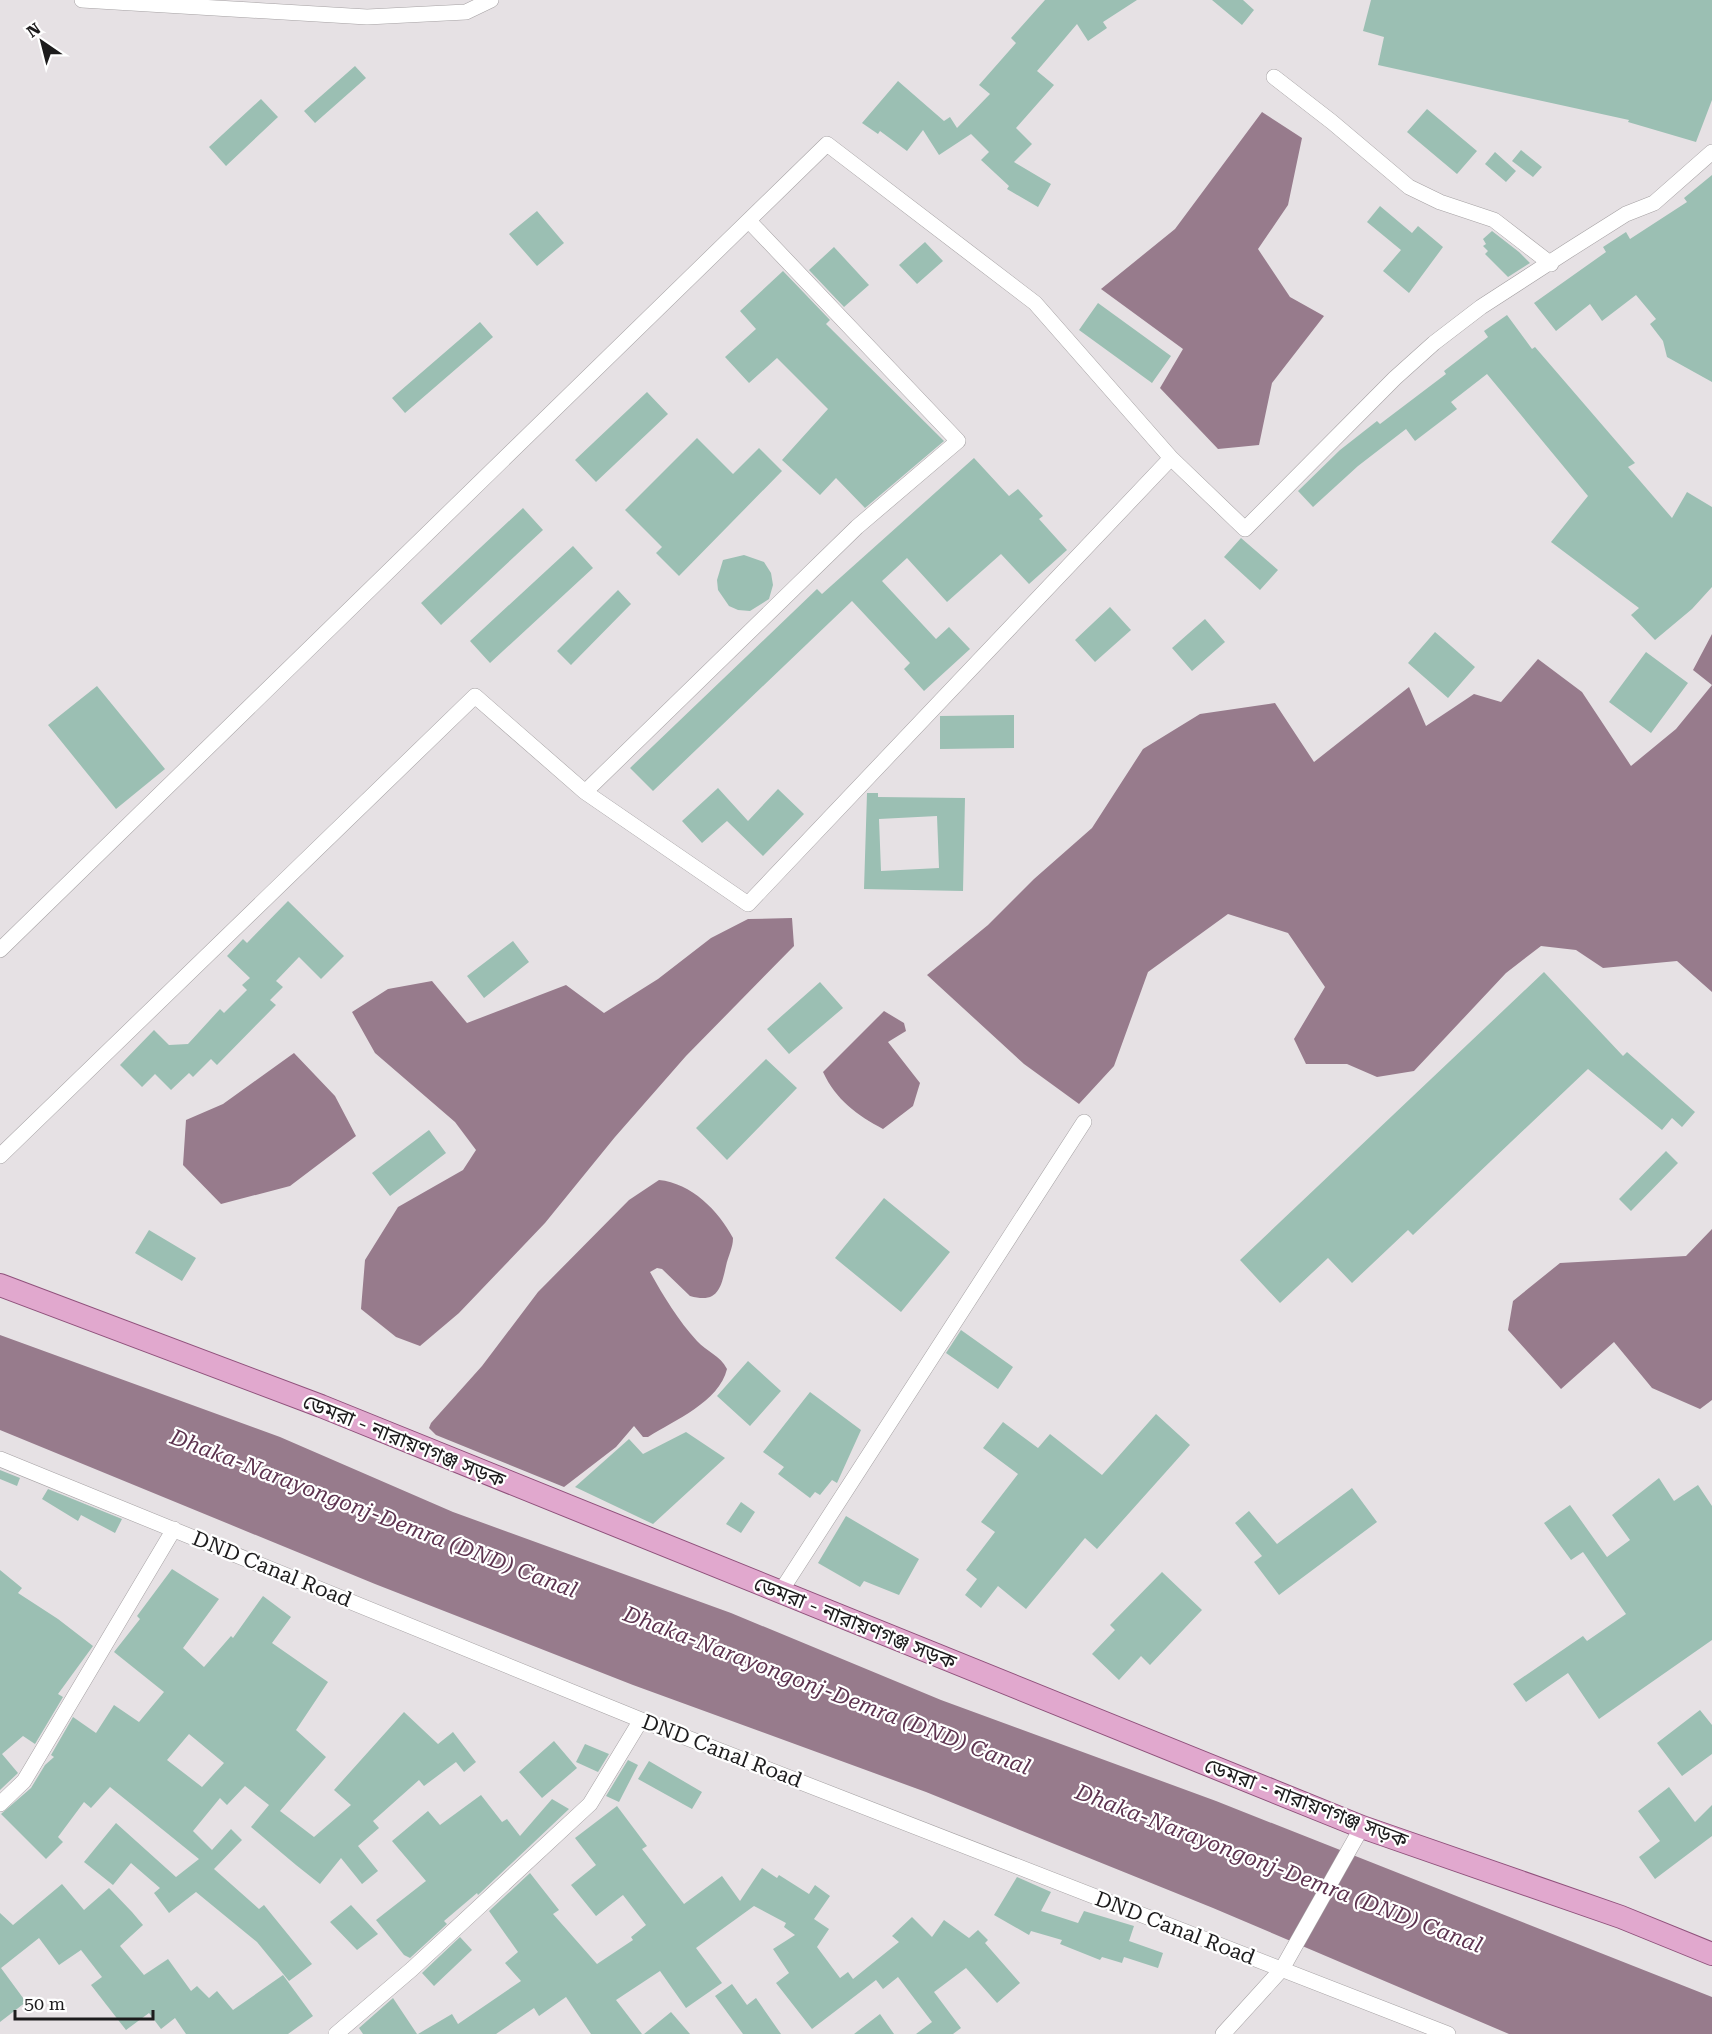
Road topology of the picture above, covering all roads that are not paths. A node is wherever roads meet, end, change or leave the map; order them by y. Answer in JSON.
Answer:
{"nodes":[{"id":1,"x":82,"y":0,"type":"edge"},
{"id":2,"x":490,"y":0,"type":"edge"},
{"id":3,"x":1274,"y":77,"type":"dead end"},
{"id":4,"x":1712,"y":152,"type":"edge"},
{"id":5,"x":749,"y":221,"type":"junction"},
{"id":6,"x":1551,"y":264,"type":"junction"},
{"id":7,"x":1171,"y":458,"type":"junction"},
{"id":8,"x":585,"y":792,"type":"junction"},
{"id":9,"x":0,"y":950,"type":"edge"},
{"id":10,"x":1084,"y":1122,"type":"dead end"},
{"id":11,"x":0,"y":1156,"type":"edge"},
{"id":12,"x":0,"y":1286,"type":"edge"},
{"id":13,"x":0,"y":1459,"type":"edge"},
{"id":14,"x":174,"y":1529,"type":"junction"},
{"id":15,"x":779,"y":1593,"type":"junction"},
{"id":16,"x":641,"y":1720,"type":"junction"},
{"id":17,"x":0,"y":1804,"type":"edge"},
{"id":18,"x":1362,"y":1827,"type":"junction"},
{"id":19,"x":1712,"y":1954,"type":"edge"},
{"id":20,"x":1282,"y":1969,"type":"junction"},
{"id":21,"x":336,"y":2034,"type":"edge"},
{"id":22,"x":1223,"y":2034,"type":"edge"},
{"id":23,"x":1448,"y":2034,"type":"edge"}],
"edges":[{"from":1,"to":2,"type":"street"},
{"from":3,"to":6,"type":"street"},
{"from":4,"to":6,"type":"street"},
{"from":5,"to":7,"type":"street"},
{"from":5,"to":8,"type":"street"},
{"from":5,"to":9,"type":"street"},
{"from":6,"to":7,"type":"street"},
{"from":7,"to":8,"type":"street"},
{"from":8,"to":11,"type":"street"},
{"from":10,"to":15,"type":"street"},
{"from":12,"to":15,"type":"main road","name":"ডেমরা - নারায়ণগঞ্জ সড়ক"},
{"from":13,"to":14,"type":"street","name":"DND Canal Road"},
{"from":14,"to":16,"type":"street","name":"DND Canal Road"},
{"from":14,"to":17,"type":"street"},
{"from":15,"to":18,"type":"main road","name":"ডেমরা - নারায়ণগঞ্জ সড়ক"},
{"from":16,"to":20,"type":"street","name":"DND Canal Road"},
{"from":16,"to":21,"type":"street"},
{"from":18,"to":19,"type":"main road","name":"ডেমরা - নারায়ণগঞ্জ সড়ক"},
{"from":18,"to":20,"type":"street"},
{"from":20,"to":22,"type":"street"},
{"from":20,"to":23,"type":"street","name":"DND Canal Road"}]}
